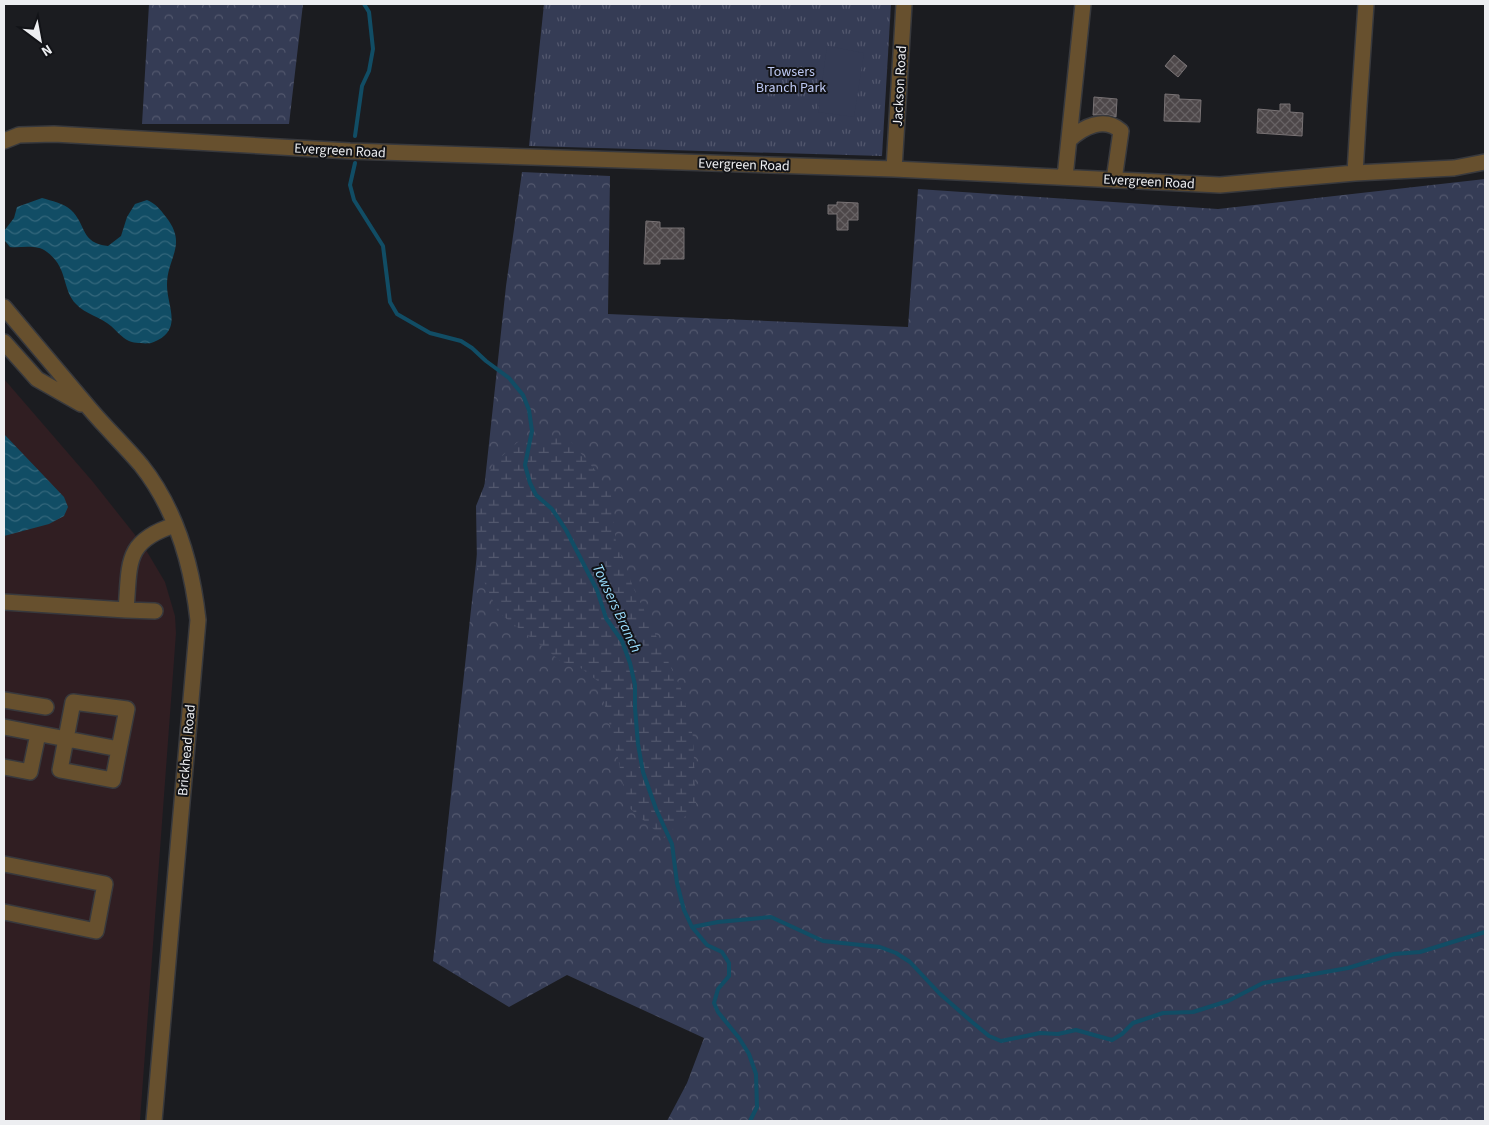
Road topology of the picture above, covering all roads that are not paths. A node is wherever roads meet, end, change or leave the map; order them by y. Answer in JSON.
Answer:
{"nodes":[{"id":1,"x":904,"y":4,"type":"edge"},
{"id":2,"x":1083,"y":4,"type":"edge"},
{"id":3,"x":1366,"y":4,"type":"edge"},
{"id":4,"x":1069,"y":140,"type":"junction"},
{"id":5,"x":4,"y":141,"type":"edge"},
{"id":6,"x":1485,"y":162,"type":"edge"},
{"id":7,"x":894,"y":169,"type":"junction"},
{"id":8,"x":1356,"y":173,"type":"junction"},
{"id":9,"x":1065,"y":177,"type":"junction"},
{"id":10,"x":1114,"y":180,"type":"junction"},
{"id":11,"x":4,"y":307,"type":"edge"},
{"id":12,"x":4,"y":342,"type":"edge"},
{"id":13,"x":90,"y":410,"type":"junction"},
{"id":14,"x":175,"y":525,"type":"junction"},
{"id":15,"x":4,"y":602,"type":"edge"},
{"id":16,"x":126,"y":610,"type":"junction"},
{"id":17,"x":155,"y":611,"type":"dead end"},
{"id":18,"x":4,"y":700,"type":"edge"},
{"id":19,"x":46,"y":707,"type":"dead end"},
{"id":20,"x":4,"y":727,"type":"edge"},
{"id":21,"x":38,"y":734,"type":"junction"},
{"id":22,"x":65,"y":739,"type":"junction"},
{"id":23,"x":119,"y":749,"type":"junction"},
{"id":24,"x":4,"y":767,"type":"edge"},
{"id":25,"x":4,"y":864,"type":"edge"},
{"id":26,"x":4,"y":912,"type":"edge"},
{"id":27,"x":154,"y":1121,"type":"edge"}],
"edges":[{"from":1,"to":7,"type":"street","name":"Jackson Road"},
{"from":2,"to":4,"type":"street"},
{"from":3,"to":8,"type":"street"},
{"from":4,"to":9,"type":"street"},
{"from":4,"to":10,"type":"street"},
{"from":5,"to":7,"type":"street","name":"Evergreen Road"},
{"from":6,"to":8,"type":"street","name":"Evergreen Road"},
{"from":7,"to":9,"type":"street","name":"Evergreen Road"},
{"from":8,"to":10,"type":"street","name":"Evergreen Road"},
{"from":9,"to":10,"type":"street","name":"Evergreen Road"},
{"from":11,"to":13,"type":"street","name":"Brickhead Road"},
{"from":12,"to":13,"type":"street","name":"Brickhead Road"},
{"from":13,"to":14,"type":"street","name":"Brickhead Road"},
{"from":14,"to":16,"type":"street"},
{"from":14,"to":27,"type":"street","name":"Brickhead Road"},
{"from":15,"to":16,"type":"street"},
{"from":16,"to":17,"type":"street"},
{"from":18,"to":19,"type":"street"},
{"from":20,"to":21,"type":"street"},
{"from":21,"to":22,"type":"street"},
{"from":21,"to":24,"type":"street"},
{"from":22,"to":23,"type":"street"},
{"from":22,"to":23,"type":"street"},
{"from":22,"to":23,"type":"street"},
{"from":25,"to":26,"type":"street"}]}
